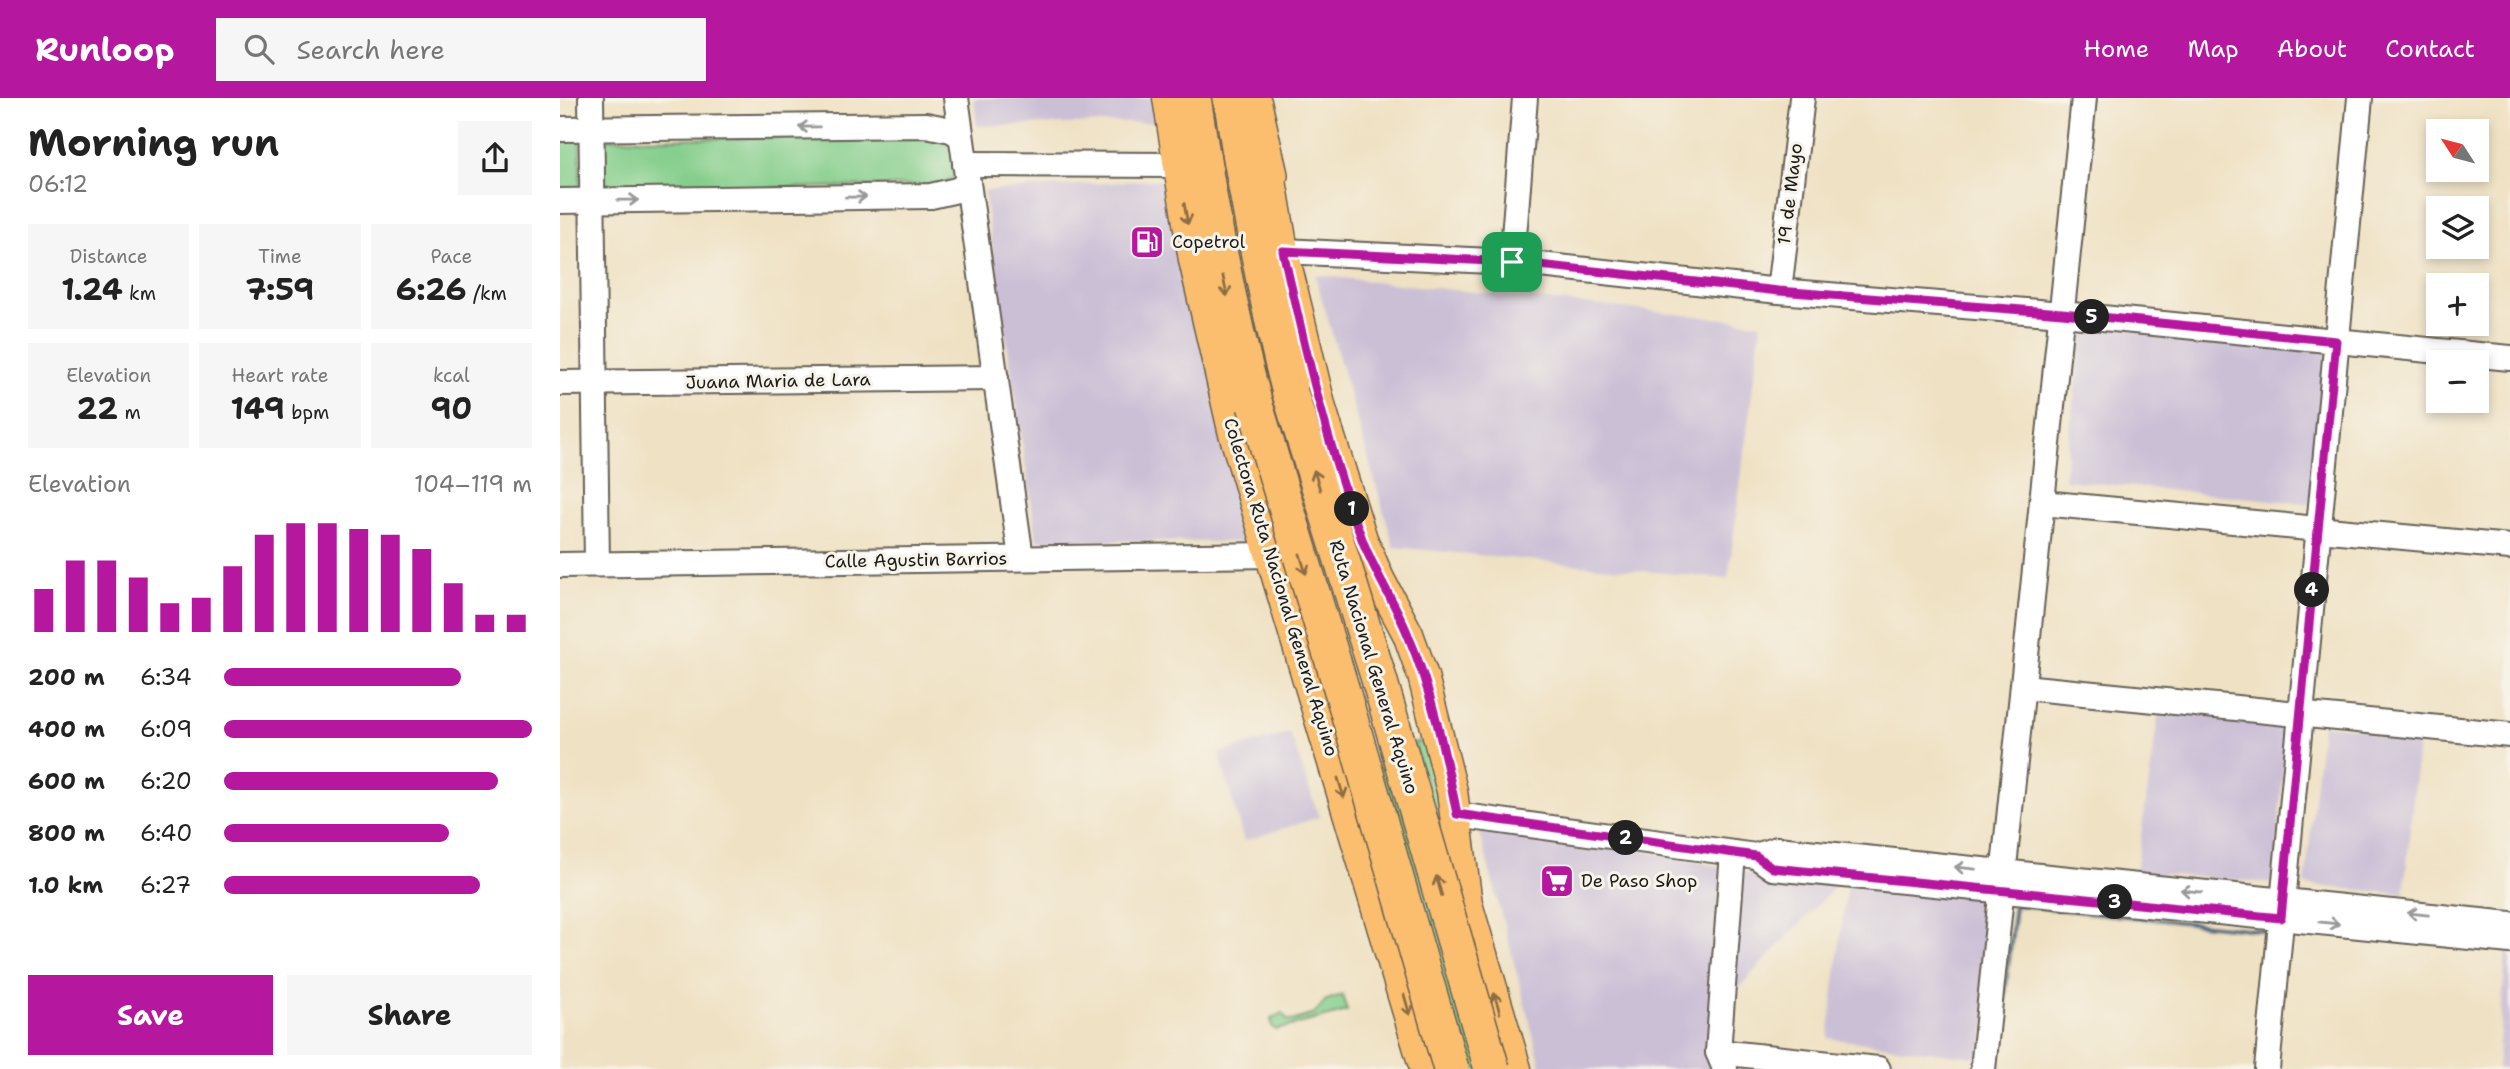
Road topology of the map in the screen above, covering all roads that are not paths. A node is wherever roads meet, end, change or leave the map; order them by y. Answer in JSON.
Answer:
{"nodes":[{"id":1,"x":591,"y":98,"type":"edge"},
{"id":2,"x":956,"y":98,"type":"edge"},
{"id":3,"x":1168,"y":98,"type":"edge"},
{"id":4,"x":1193,"y":98,"type":"edge"},
{"id":5,"x":1231,"y":98,"type":"edge"},
{"id":6,"x":1253,"y":98,"type":"edge"},
{"id":7,"x":1258,"y":98,"type":"edge"},
{"id":8,"x":1525,"y":98,"type":"edge"},
{"id":9,"x":1802,"y":98,"type":"edge"},
{"id":10,"x":2084,"y":98,"type":"edge"},
{"id":11,"x":2360,"y":98,"type":"edge"},
{"id":12,"x":560,"y":129,"type":"edge"},
{"id":13,"x":592,"y":129,"type":"junction"},
{"id":14,"x":961,"y":136,"type":"junction"},
{"id":15,"x":1178,"y":165,"type":"junction"},
{"id":16,"x":966,"y":174,"type":"junction"},
{"id":17,"x":1270,"y":175,"type":"junction"},
{"id":18,"x":592,"y":200,"type":"junction"},
{"id":19,"x":560,"y":201,"type":"edge"},
{"id":20,"x":1283,"y":251,"type":"junction"},
{"id":21,"x":1512,"y":262,"type":"junction"},
{"id":22,"x":1779,"y":291,"type":"junction"},
{"id":23,"x":2062,"y":313,"type":"junction"},
{"id":24,"x":2336,"y":341,"type":"junction"},
{"id":25,"x":2510,"y":358,"type":"edge"},
{"id":26,"x":996,"y":378,"type":"junction"},
{"id":27,"x":560,"y":383,"type":"edge"},
{"id":28,"x":595,"y":383,"type":"junction"},
{"id":29,"x":2042,"y":503,"type":"junction"},
{"id":30,"x":2318,"y":529,"type":"junction"},
{"id":31,"x":2510,"y":547,"type":"edge"},
{"id":32,"x":1272,"y":555,"type":"junction"},
{"id":33,"x":1021,"y":558,"type":"junction"},
{"id":34,"x":597,"y":564,"type":"junction"},
{"id":35,"x":560,"y":565,"type":"edge"},
{"id":36,"x":2023,"y":687,"type":"junction"},
{"id":37,"x":2300,"y":714,"type":"junction"},
{"id":38,"x":1434,"y":716,"type":"junction"},
{"id":39,"x":2510,"y":735,"type":"edge"},
{"id":40,"x":1329,"y":748,"type":"junction"},
{"id":41,"x":1457,"y":814,"type":"junction"},
{"id":42,"x":1744,"y":854,"type":"junction"},
{"id":43,"x":2002,"y":881,"type":"junction"},
{"id":44,"x":2281,"y":909,"type":"junction"},
{"id":45,"x":2510,"y":924,"type":"edge"},
{"id":46,"x":2510,"y":941,"type":"edge"},
{"id":47,"x":1721,"y":1060,"type":"edge"},
{"id":48,"x":1425,"y":1069,"type":"edge"},
{"id":49,"x":1451,"y":1069,"type":"edge"},
{"id":50,"x":1492,"y":1069,"type":"edge"},
{"id":51,"x":1516,"y":1069,"type":"edge"},
{"id":52,"x":1878,"y":1069,"type":"edge"},
{"id":53,"x":1983,"y":1069,"type":"edge"},
{"id":54,"x":2267,"y":1069,"type":"edge"}],
"edges":[{"from":1,"to":13,"type":"street"},
{"from":2,"to":14,"type":"street"},
{"from":3,"to":15,"type":"main road","name":"Colectora Ruta Nacional General Aquino"},
{"from":4,"to":49,"type":"highway","one_way":true,"bridge":true},
{"from":50,"to":5,"type":"highway","name":"Ruta Nacional General Aquino","one_way":true,"bridge":true},
{"from":6,"to":17,"type":"highway"},
{"from":7,"to":17,"type":"main road"},
{"from":8,"to":21,"type":"street"},
{"from":9,"to":22,"type":"street","name":"19 de Mayo"},
{"from":10,"to":23,"type":"street"},
{"from":11,"to":24,"type":"street"},
{"from":12,"to":13,"type":"street"},
{"from":14,"to":13,"type":"street","one_way":true},
{"from":13,"to":18,"type":"street"},
{"from":14,"to":16,"type":"street"},
{"from":15,"to":16,"type":"street"},
{"from":15,"to":32,"type":"main road","name":"Colectora Ruta Nacional General Aquino","one_way":true},
{"from":18,"to":16,"type":"street","one_way":true},
{"from":16,"to":26,"type":"street"},
{"from":17,"to":20,"type":"main road"},
{"from":18,"to":19,"type":"street"},
{"from":18,"to":28,"type":"street"},
{"from":20,"to":21,"type":"street"},
{"from":20,"to":38,"type":"main road"},
{"from":21,"to":22,"type":"street"},
{"from":22,"to":23,"type":"street"},
{"from":23,"to":24,"type":"street"},
{"from":23,"to":29,"type":"street"},
{"from":24,"to":25,"type":"street"},
{"from":24,"to":30,"type":"street"},
{"from":26,"to":28,"type":"street","name":"Juana Maria de Lara"},
{"from":26,"to":33,"type":"street"},
{"from":27,"to":28,"type":"street","name":"Juana Maria de Lara"},
{"from":28,"to":34,"type":"street"},
{"from":29,"to":30,"type":"street"},
{"from":29,"to":36,"type":"street"},
{"from":30,"to":31,"type":"street"},
{"from":30,"to":37,"type":"street"},
{"from":32,"to":33,"type":"street","name":"Calle Agustin Barrios"},
{"from":32,"to":40,"type":"main road","name":"Colectora Ruta Nacional General Aquino"},
{"from":33,"to":34,"type":"street","name":"Calle Agustin Barrios"},
{"from":34,"to":35,"type":"street","name":"Calle Agustin Barrios"},
{"from":36,"to":37,"type":"street"},
{"from":36,"to":43,"type":"street"},
{"from":37,"to":39,"type":"street"},
{"from":37,"to":44,"type":"street"},
{"from":38,"to":40,"type":"main road"},
{"from":38,"to":41,"type":"main road"},
{"from":40,"to":48,"type":"main road","name":"Colectora Ruta Nacional General Aquino","one_way":true},
{"from":41,"to":42,"type":"street"},
{"from":51,"to":41,"type":"main road","one_way":true},
{"from":42,"to":43,"type":"street"},
{"from":42,"to":47,"type":"street"},
{"from":43,"to":44,"type":"street"},
{"from":43,"to":53,"type":"street"},
{"from":45,"to":44,"type":"street","one_way":true},
{"from":44,"to":46,"type":"street","one_way":true},
{"from":44,"to":54,"type":"street"},
{"from":47,"to":52,"type":"street"}]}
